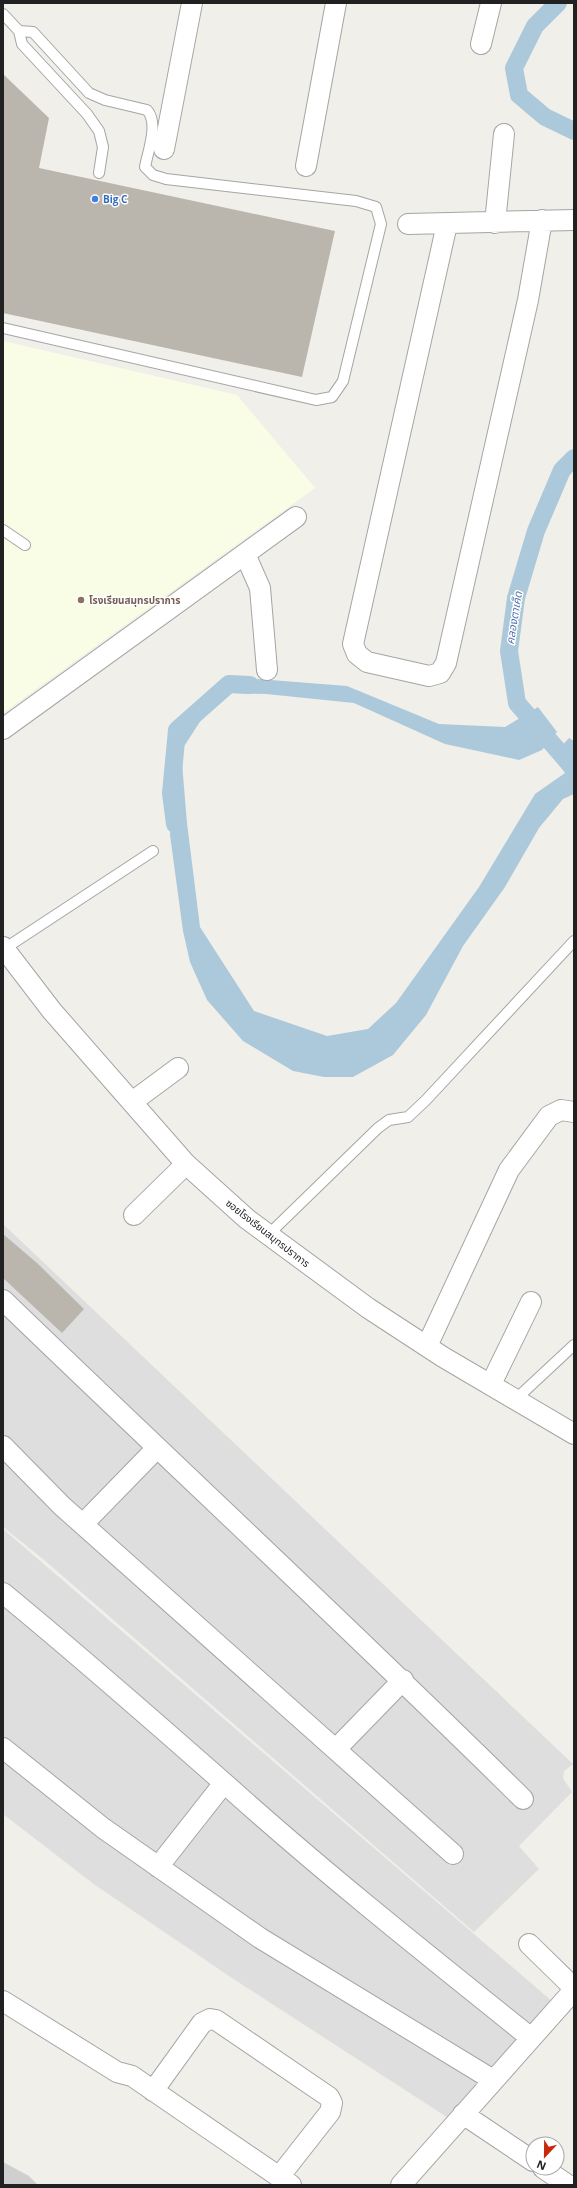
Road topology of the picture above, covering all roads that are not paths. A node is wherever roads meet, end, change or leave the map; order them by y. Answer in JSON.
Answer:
{"nodes":[{"id":1,"x":192,"y":3,"type":"edge"},
{"id":2,"x":336,"y":3,"type":"edge"},
{"id":3,"x":491,"y":3,"type":"edge"},
{"id":4,"x":3,"y":14,"type":"edge"},
{"id":5,"x":19,"y":31,"type":"junction"},
{"id":6,"x":481,"y":44,"type":"dead end"},
{"id":7,"x":504,"y":134,"type":"dead end"},
{"id":8,"x":164,"y":149,"type":"dead end"},
{"id":9,"x":306,"y":166,"type":"dead end"},
{"id":10,"x":99,"y":173,"type":"dead end"},
{"id":11,"x":542,"y":220,"type":"junction"},
{"id":12,"x":574,"y":220,"type":"edge"},
{"id":13,"x":495,"y":223,"type":"junction"},
{"id":14,"x":408,"y":224,"type":"dead end"},
{"id":15,"x":447,"y":224,"type":"junction"},
{"id":16,"x":3,"y":328,"type":"edge"},
{"id":17,"x":296,"y":517,"type":"dead end"},
{"id":18,"x":3,"y":530,"type":"edge"},
{"id":19,"x":25,"y":545,"type":"dead end"},
{"id":20,"x":245,"y":554,"type":"junction"},
{"id":21,"x":267,"y":670,"type":"dead end"},
{"id":22,"x":3,"y":729,"type":"edge"},
{"id":23,"x":153,"y":851,"type":"dead end"},
{"id":24,"x":574,"y":941,"type":"edge"},
{"id":25,"x":4,"y":948,"type":"edge"},
{"id":26,"x":178,"y":1068,"type":"dead end"},
{"id":27,"x":132,"y":1102,"type":"junction"},
{"id":28,"x":574,"y":1112,"type":"edge"},
{"id":29,"x":186,"y":1164,"type":"junction"},
{"id":30,"x":134,"y":1215,"type":"dead end"},
{"id":31,"x":268,"y":1235,"type":"junction"},
{"id":32,"x":3,"y":1300,"type":"edge"},
{"id":33,"x":531,"y":1302,"type":"dead end"},
{"id":34,"x":574,"y":1345,"type":"edge"},
{"id":35,"x":427,"y":1346,"type":"junction"},
{"id":36,"x":491,"y":1384,"type":"junction"},
{"id":37,"x":516,"y":1399,"type":"junction"},
{"id":38,"x":573,"y":1432,"type":"edge"},
{"id":39,"x":3,"y":1446,"type":"edge"},
{"id":40,"x":156,"y":1448,"type":"junction"},
{"id":41,"x":83,"y":1524,"type":"junction"},
{"id":42,"x":3,"y":1593,"type":"edge"},
{"id":43,"x":403,"y":1680,"type":"junction"},
{"id":44,"x":3,"y":1748,"type":"edge"},
{"id":45,"x":336,"y":1749,"type":"junction"},
{"id":46,"x":224,"y":1783,"type":"junction"},
{"id":47,"x":524,"y":1799,"type":"dead end"},
{"id":48,"x":453,"y":1854,"type":"dead end"},
{"id":49,"x":158,"y":1867,"type":"junction"},
{"id":50,"x":529,"y":1944,"type":"dead end"},
{"id":51,"x":574,"y":1989,"type":"edge"},
{"id":52,"x":3,"y":2001,"type":"edge"},
{"id":53,"x":531,"y":2038,"type":"junction"},
{"id":54,"x":493,"y":2080,"type":"junction"},
{"id":55,"x":153,"y":2091,"type":"junction"},
{"id":56,"x":464,"y":2114,"type":"junction"},
{"id":57,"x":525,"y":2156,"type":"edge"},
{"id":58,"x":555,"y":2176,"type":"edge"},
{"id":59,"x":285,"y":2181,"type":"edge"},
{"id":60,"x":401,"y":2185,"type":"edge"},
{"id":61,"x":568,"y":2185,"type":"edge"}],
"edges":[{"from":1,"to":8,"type":"street"},
{"from":2,"to":9,"type":"street"},
{"from":3,"to":6,"type":"street"},
{"from":4,"to":5,"type":"lane"},
{"from":5,"to":10,"type":"lane"},
{"from":5,"to":16,"type":"lane"},
{"from":7,"to":13,"type":"street"},
{"from":11,"to":12,"type":"street"},
{"from":11,"to":13,"type":"street"},
{"from":11,"to":15,"type":"street"},
{"from":13,"to":15,"type":"street"},
{"from":14,"to":15,"type":"street"},
{"from":17,"to":20,"type":"street"},
{"from":18,"to":19,"type":"lane"},
{"from":20,"to":21,"type":"street"},
{"from":20,"to":22,"type":"street"},
{"from":23,"to":25,"type":"lane"},
{"from":24,"to":31,"type":"lane"},
{"from":25,"to":27,"type":"street","name":"ซอยโรงเรียนสมุทรปราการ"},
{"from":26,"to":27,"type":"street"},
{"from":27,"to":29,"type":"street","name":"ซอยโรงเรียนสมุทรปราการ"},
{"from":28,"to":35,"type":"street"},
{"from":29,"to":30,"type":"street"},
{"from":29,"to":31,"type":"street","name":"ซอยโรงเรียนสมุทรปราการ"},
{"from":31,"to":35,"type":"street","name":"ซอยโรงเรียนสมุทรปราการ"},
{"from":32,"to":40,"type":"street"},
{"from":33,"to":36,"type":"street"},
{"from":34,"to":37,"type":"lane"},
{"from":35,"to":36,"type":"street","name":"ซอยโรงเรียนสมุทรปราการ"},
{"from":36,"to":37,"type":"street","name":"ซอยโรงเรียนสมุทรปราการ"},
{"from":37,"to":38,"type":"street","name":"ซอยโรงเรียนสมุทรปราการ"},
{"from":39,"to":41,"type":"street"},
{"from":40,"to":41,"type":"street"},
{"from":40,"to":43,"type":"street"},
{"from":41,"to":45,"type":"street"},
{"from":42,"to":46,"type":"street"},
{"from":43,"to":45,"type":"street"},
{"from":43,"to":47,"type":"street"},
{"from":44,"to":49,"type":"street"},
{"from":45,"to":48,"type":"street"},
{"from":46,"to":49,"type":"street"},
{"from":46,"to":53,"type":"street"},
{"from":49,"to":54,"type":"street"},
{"from":50,"to":51,"type":"street"},
{"from":51,"to":53,"type":"street"},
{"from":52,"to":55,"type":"street"},
{"from":53,"to":54,"type":"street"},
{"from":54,"to":56,"type":"street"},
{"from":55,"to":59,"type":"street"},
{"from":55,"to":59,"type":"street"},
{"from":56,"to":57,"type":"street"},
{"from":56,"to":60,"type":"street"},
{"from":58,"to":61,"type":"street"}]}
